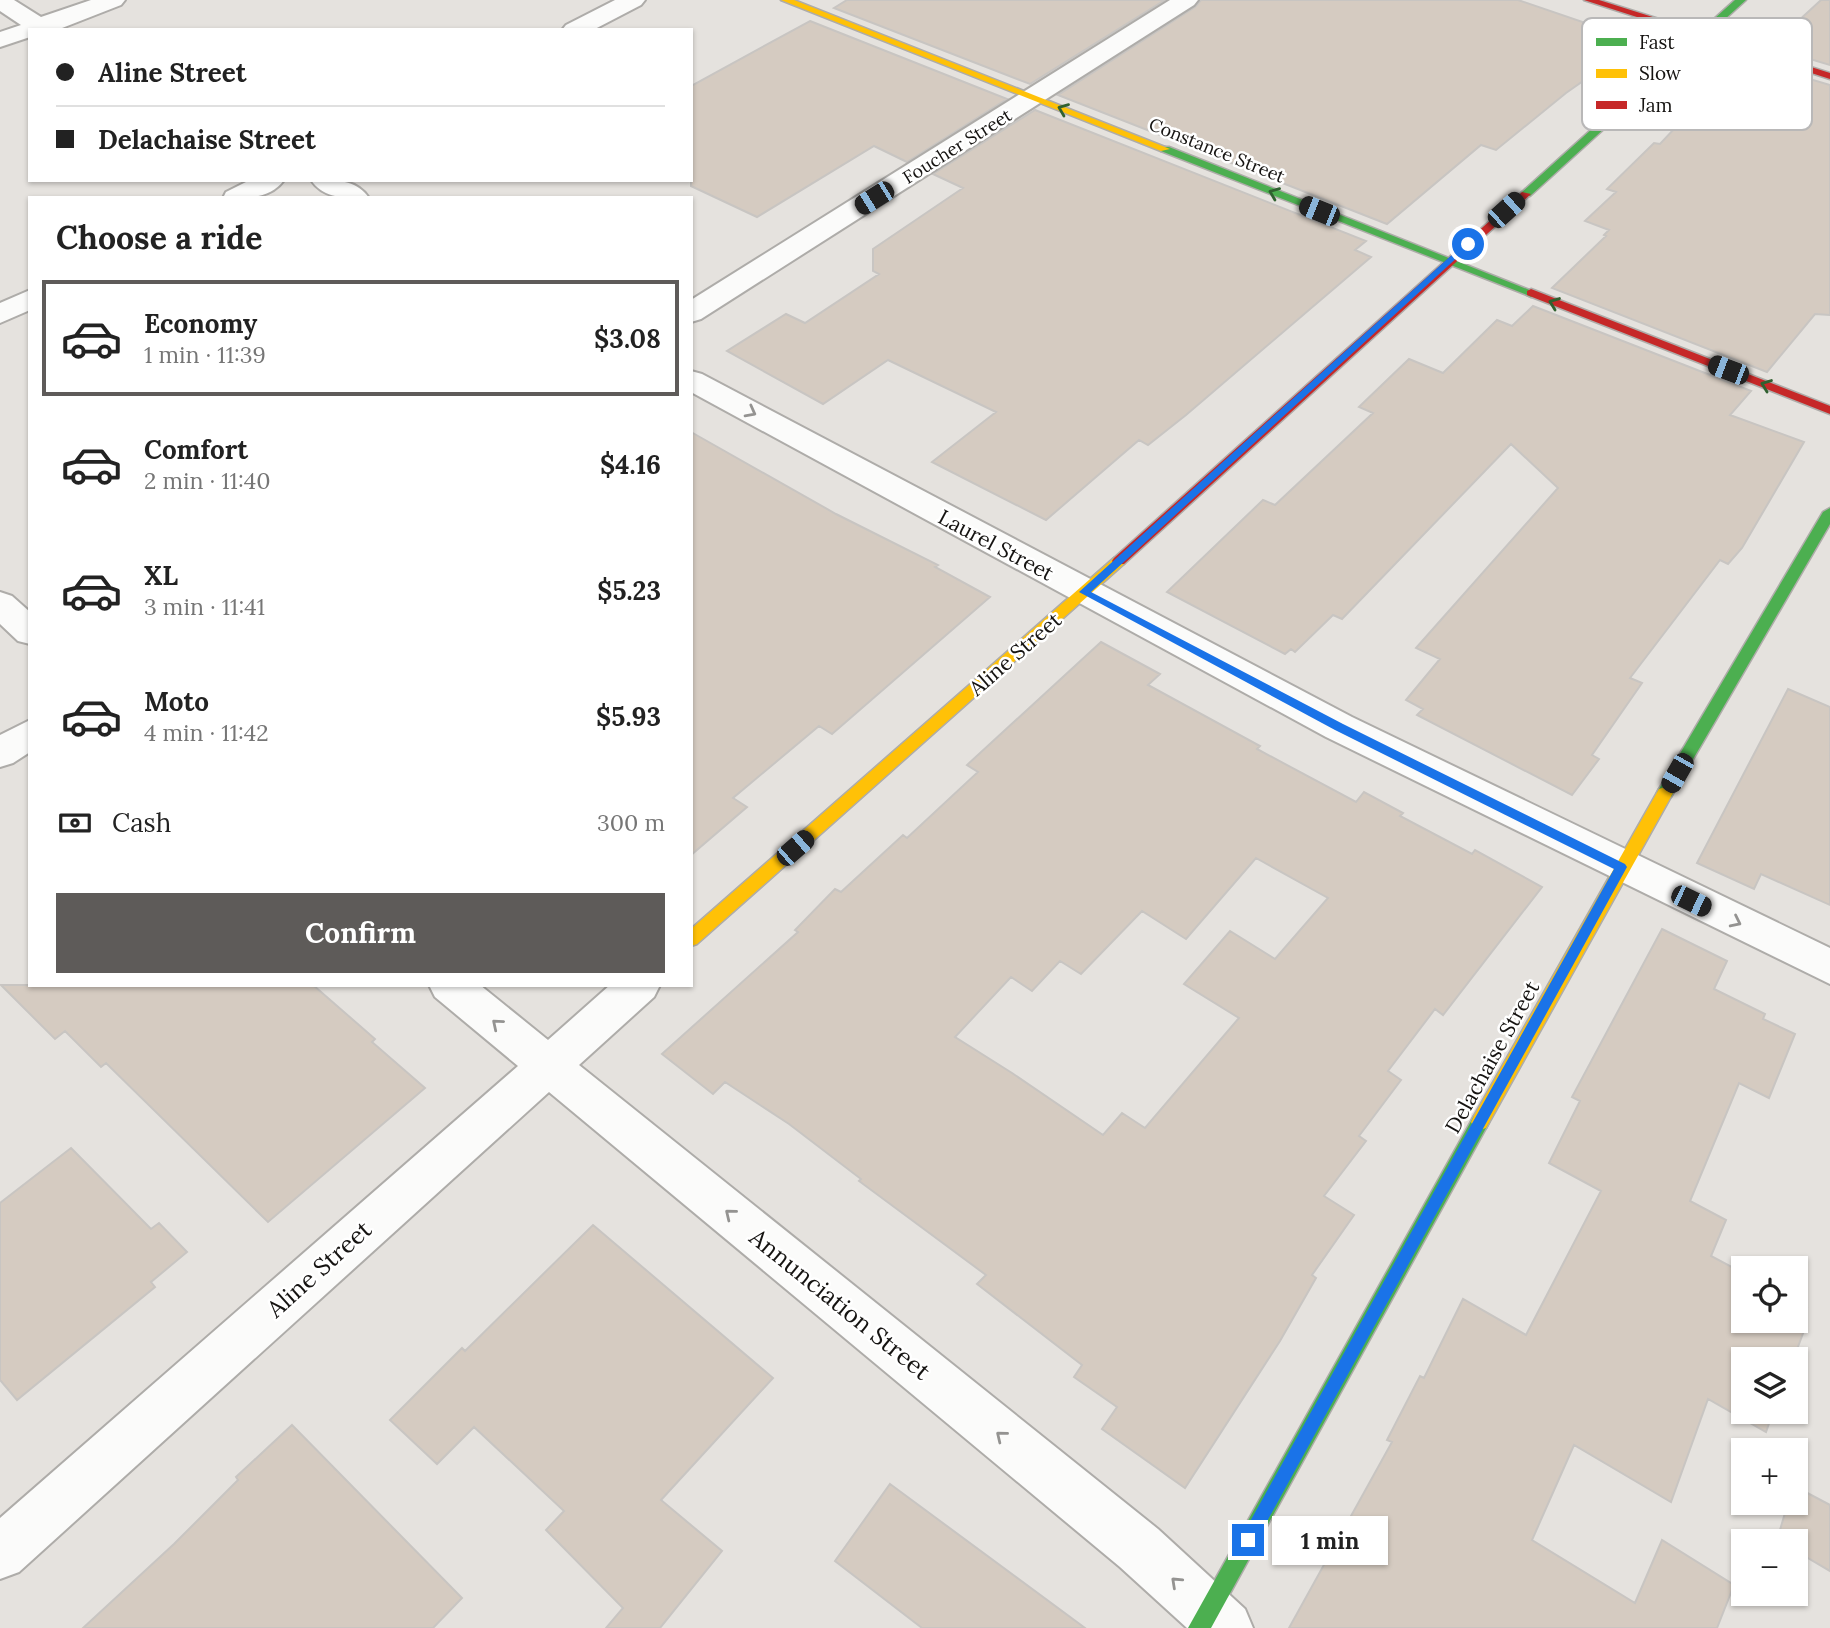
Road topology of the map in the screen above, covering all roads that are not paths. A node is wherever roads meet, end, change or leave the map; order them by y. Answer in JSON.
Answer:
{"nodes":[{"id":1,"x":113,"y":0,"type":"edge"},
{"id":2,"x":633,"y":0,"type":"edge"},
{"id":3,"x":786,"y":0,"type":"edge"},
{"id":4,"x":1186,"y":0,"type":"edge"},
{"id":5,"x":1589,"y":0,"type":"edge"},
{"id":6,"x":1741,"y":0,"type":"edge"},
{"id":7,"x":0,"y":1,"type":"edge"},
{"id":8,"x":1646,"y":18,"type":"edge"},
{"id":9,"x":1719,"y":18,"type":"edge"},
{"id":10,"x":42,"y":28,"type":"edge"},
{"id":11,"x":578,"y":28,"type":"edge"},
{"id":12,"x":28,"y":32,"type":"edge"},
{"id":13,"x":0,"y":40,"type":"edge"},
{"id":14,"x":1812,"y":70,"type":"edge"},
{"id":15,"x":1830,"y":76,"type":"edge"},
{"id":16,"x":1034,"y":98,"type":"junction"},
{"id":17,"x":1594,"y":130,"type":"edge"},
{"id":18,"x":267,"y":182,"type":"edge"},
{"id":19,"x":328,"y":182,"type":"edge"},
{"id":20,"x":240,"y":196,"type":"edge"},
{"id":21,"x":352,"y":196,"type":"edge"},
{"id":22,"x":1448,"y":262,"type":"junction"},
{"id":23,"x":28,"y":300,"type":"edge"},
{"id":24,"x":693,"y":312,"type":"edge"},
{"id":25,"x":0,"y":314,"type":"edge"},
{"id":26,"x":693,"y":381,"type":"edge"},
{"id":27,"x":1830,"y":410,"type":"edge"},
{"id":28,"x":1830,"y":512,"type":"edge"},
{"id":29,"x":1084,"y":592,"type":"junction"},
{"id":30,"x":0,"y":604,"type":"edge"},
{"id":31,"x":28,"y":630,"type":"edge"},
{"id":32,"x":28,"y":735,"type":"edge"},
{"id":33,"x":0,"y":753,"type":"edge"},
{"id":34,"x":1621,"y":867,"type":"junction"},
{"id":35,"x":693,"y":937,"type":"edge"},
{"id":36,"x":1830,"y":967,"type":"edge"},
{"id":37,"x":452,"y":987,"type":"edge"},
{"id":38,"x":637,"y":987,"type":"edge"},
{"id":39,"x":548,"y":1066,"type":"junction"},
{"id":40,"x":0,"y":1553,"type":"edge"},
{"id":41,"x":1211,"y":1623,"type":"edge"}],
"edges":[{"from":1,"to":10,"type":"street"},
{"from":2,"to":11,"type":"street"},
{"from":3,"to":16,"type":"street","name":"Constance Street"},
{"from":4,"to":16,"type":"street","name":"Foucher Street"},
{"from":5,"to":8,"type":"street"},
{"from":6,"to":9,"type":"street","name":"Aline Street"},
{"from":7,"to":10,"type":"street"},
{"from":12,"to":13,"type":"street"},
{"from":14,"to":15,"type":"street"},
{"from":22,"to":16,"type":"street","name":"Constance Street","one_way":true},
{"from":16,"to":24,"type":"street","name":"Foucher Street"},
{"from":17,"to":22,"type":"street","name":"Aline Street"},
{"from":18,"to":20,"type":"street"},
{"from":19,"to":21,"type":"street"},
{"from":27,"to":22,"type":"street","name":"Constance Street","one_way":true},
{"from":22,"to":29,"type":"street","name":"Aline Street"},
{"from":23,"to":25,"type":"street"},
{"from":26,"to":29,"type":"street","name":"Laurel Street","one_way":true},
{"from":28,"to":34,"type":"street","name":"Delachaise Street"},
{"from":29,"to":34,"type":"street","name":"Laurel Street"},
{"from":29,"to":35,"type":"street","name":"Aline Street"},
{"from":30,"to":31,"type":"street"},
{"from":32,"to":33,"type":"street"},
{"from":34,"to":36,"type":"street","name":"Laurel Street","one_way":true},
{"from":34,"to":41,"type":"street","name":"Delachaise Street"},
{"from":39,"to":37,"type":"street","name":"Annunciation Street","one_way":true},
{"from":38,"to":39,"type":"street","name":"Aline Street"},
{"from":39,"to":40,"type":"street","name":"Aline Street"},
{"from":41,"to":39,"type":"street","name":"Annunciation Street","one_way":true}]}
